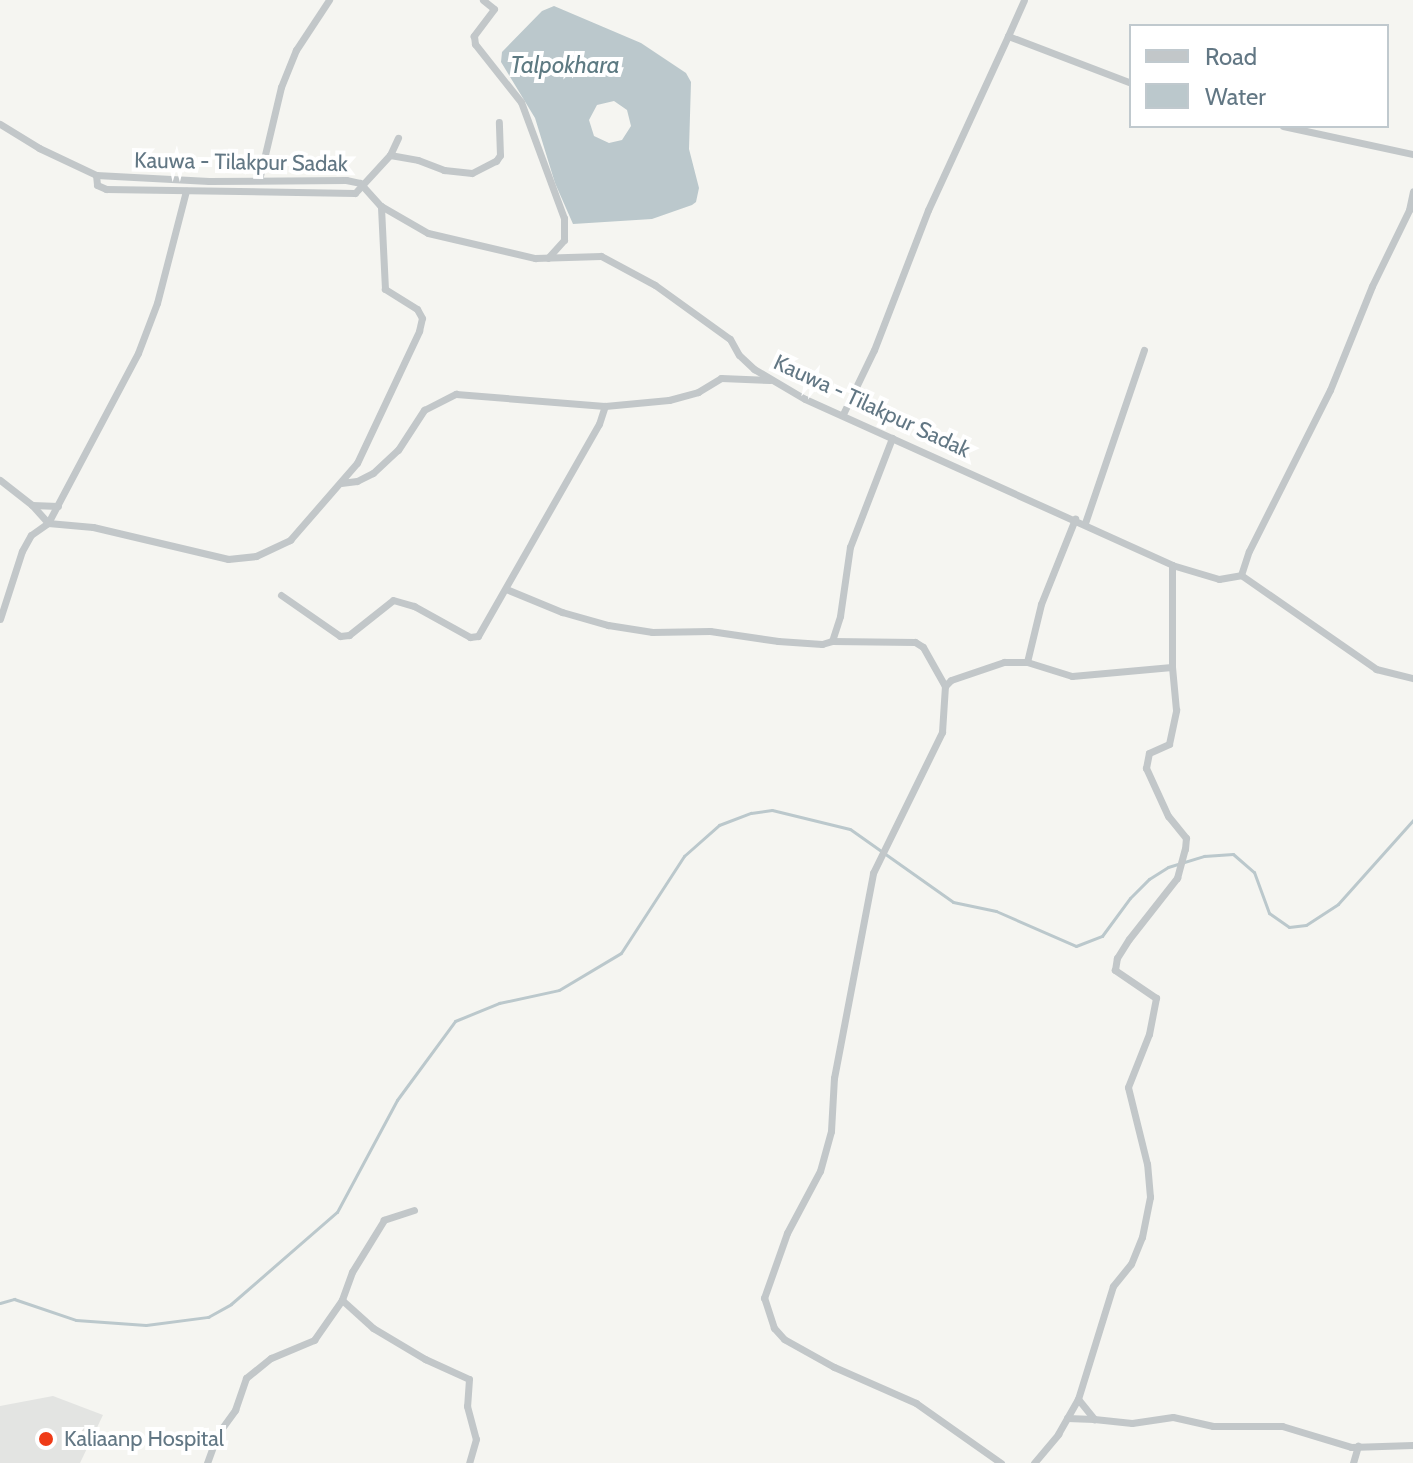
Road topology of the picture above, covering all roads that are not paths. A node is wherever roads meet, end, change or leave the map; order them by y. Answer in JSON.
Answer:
{"nodes":[{"id":1,"x":329,"y":0,"type":"edge"},
{"id":2,"x":483,"y":0,"type":"edge"},
{"id":3,"x":1024,"y":0,"type":"edge"},
{"id":4,"x":1008,"y":36,"type":"junction"},
{"id":5,"x":1129,"y":82,"type":"edge"},
{"id":6,"x":499,"y":122,"type":"dead end"},
{"id":7,"x":0,"y":124,"type":"edge"},
{"id":8,"x":1292,"y":128,"type":"edge"},
{"id":9,"x":398,"y":138,"type":"dead end"},
{"id":10,"x":1413,"y":154,"type":"edge"},
{"id":11,"x":390,"y":155,"type":"junction"},
{"id":12,"x":96,"y":175,"type":"junction"},
{"id":13,"x":259,"y":180,"type":"junction"},
{"id":14,"x":360,"y":183,"type":"junction"},
{"id":15,"x":186,"y":191,"type":"junction"},
{"id":16,"x":1413,"y":191,"type":"edge"},
{"id":17,"x":381,"y":206,"type":"junction"},
{"id":18,"x":1411,"y":208,"type":"edge"},
{"id":19,"x":548,"y":258,"type":"junction"},
{"id":20,"x":1144,"y":350,"type":"dead end"},
{"id":21,"x":772,"y":380,"type":"junction"},
{"id":22,"x":605,"y":406,"type":"junction"},
{"id":23,"x":843,"y":414,"type":"junction"},
{"id":24,"x":892,"y":438,"type":"junction"},
{"id":25,"x":0,"y":480,"type":"edge"},
{"id":26,"x":341,"y":483,"type":"junction"},
{"id":27,"x":32,"y":505,"type":"junction"},
{"id":28,"x":58,"y":506,"type":"junction"},
{"id":29,"x":1075,"y":519,"type":"junction"},
{"id":30,"x":48,"y":523,"type":"junction"},
{"id":31,"x":1085,"y":523,"type":"junction"},
{"id":32,"x":1172,"y":565,"type":"junction"},
{"id":33,"x":1241,"y":575,"type":"junction"},
{"id":34,"x":506,"y":589,"type":"junction"},
{"id":35,"x":281,"y":595,"type":"dead end"},
{"id":36,"x":0,"y":619,"type":"edge"},
{"id":37,"x":832,"y":641,"type":"junction"},
{"id":38,"x":1027,"y":662,"type":"junction"},
{"id":39,"x":1172,"y":667,"type":"junction"},
{"id":40,"x":1413,"y":678,"type":"edge"},
{"id":41,"x":945,"y":686,"type":"junction"},
{"id":42,"x":414,"y":1210,"type":"dead end"},
{"id":43,"x":342,"y":1300,"type":"junction"},
{"id":44,"x":1078,"y":1399,"type":"junction"},
{"id":45,"x":1067,"y":1418,"type":"junction"},
{"id":46,"x":1094,"y":1419,"type":"junction"},
{"id":47,"x":1413,"y":1445,"type":"edge"},
{"id":48,"x":1358,"y":1446,"type":"junction"},
{"id":49,"x":207,"y":1463,"type":"edge"},
{"id":50,"x":469,"y":1463,"type":"edge"},
{"id":51,"x":1001,"y":1463,"type":"edge"},
{"id":52,"x":1034,"y":1463,"type":"edge"},
{"id":53,"x":1353,"y":1463,"type":"edge"}],
"edges":[{"from":1,"to":13,"type":"street"},
{"from":2,"to":19,"type":"street"},
{"from":3,"to":4,"type":"street"},
{"from":4,"to":5,"type":"street"},
{"from":4,"to":23,"type":"street"},
{"from":6,"to":11,"type":"street"},
{"from":7,"to":12,"type":"street","name":"Kauwa - Tilakpur Sadak"},
{"from":8,"to":10,"type":"street"},
{"from":9,"to":11,"type":"street"},
{"from":11,"to":14,"type":"street"},
{"from":12,"to":13,"type":"street","name":"Kauwa - Tilakpur Sadak"},
{"from":12,"to":15,"type":"street"},
{"from":13,"to":14,"type":"street","name":"Kauwa - Tilakpur Sadak"},
{"from":14,"to":15,"type":"street"},
{"from":14,"to":17,"type":"street","name":"Kauwa - Tilakpur Sadak"},
{"from":15,"to":28,"type":"street"},
{"from":16,"to":18,"type":"street"},
{"from":17,"to":19,"type":"street","name":"Kauwa - Tilakpur Sadak"},
{"from":17,"to":26,"type":"street"},
{"from":18,"to":33,"type":"street"},
{"from":19,"to":21,"type":"street","name":"Kauwa - Tilakpur Sadak"},
{"from":20,"to":31,"type":"street"},
{"from":21,"to":22,"type":"street"},
{"from":21,"to":23,"type":"street","name":"Kauwa - Tilakpur Sadak"},
{"from":22,"to":26,"type":"street"},
{"from":22,"to":34,"type":"street"},
{"from":23,"to":24,"type":"street","name":"Kauwa - Tilakpur Sadak"},
{"from":24,"to":29,"type":"street","name":"Kauwa - Tilakpur Sadak"},
{"from":24,"to":37,"type":"street"},
{"from":25,"to":27,"type":"street"},
{"from":26,"to":30,"type":"street"},
{"from":27,"to":28,"type":"street"},
{"from":27,"to":30,"type":"street"},
{"from":28,"to":30,"type":"street"},
{"from":29,"to":31,"type":"street","name":"Kauwa - Tilakpur Sadak"},
{"from":29,"to":38,"type":"street"},
{"from":30,"to":36,"type":"street"},
{"from":31,"to":32,"type":"street","name":"Kauwa - Tilakpur Sadak"},
{"from":32,"to":33,"type":"street","name":"Kauwa - Tilakpur Sadak"},
{"from":32,"to":39,"type":"street"},
{"from":33,"to":40,"type":"street"},
{"from":34,"to":35,"type":"street"},
{"from":34,"to":37,"type":"street"},
{"from":37,"to":41,"type":"street"},
{"from":38,"to":39,"type":"street"},
{"from":38,"to":41,"type":"street"},
{"from":39,"to":44,"type":"street"},
{"from":41,"to":51,"type":"street"},
{"from":42,"to":43,"type":"street"},
{"from":43,"to":49,"type":"street"},
{"from":43,"to":50,"type":"street"},
{"from":44,"to":45,"type":"street"},
{"from":44,"to":46,"type":"street"},
{"from":45,"to":46,"type":"street"},
{"from":45,"to":52,"type":"street"},
{"from":46,"to":48,"type":"street"},
{"from":47,"to":48,"type":"street"},
{"from":48,"to":53,"type":"street"}]}
